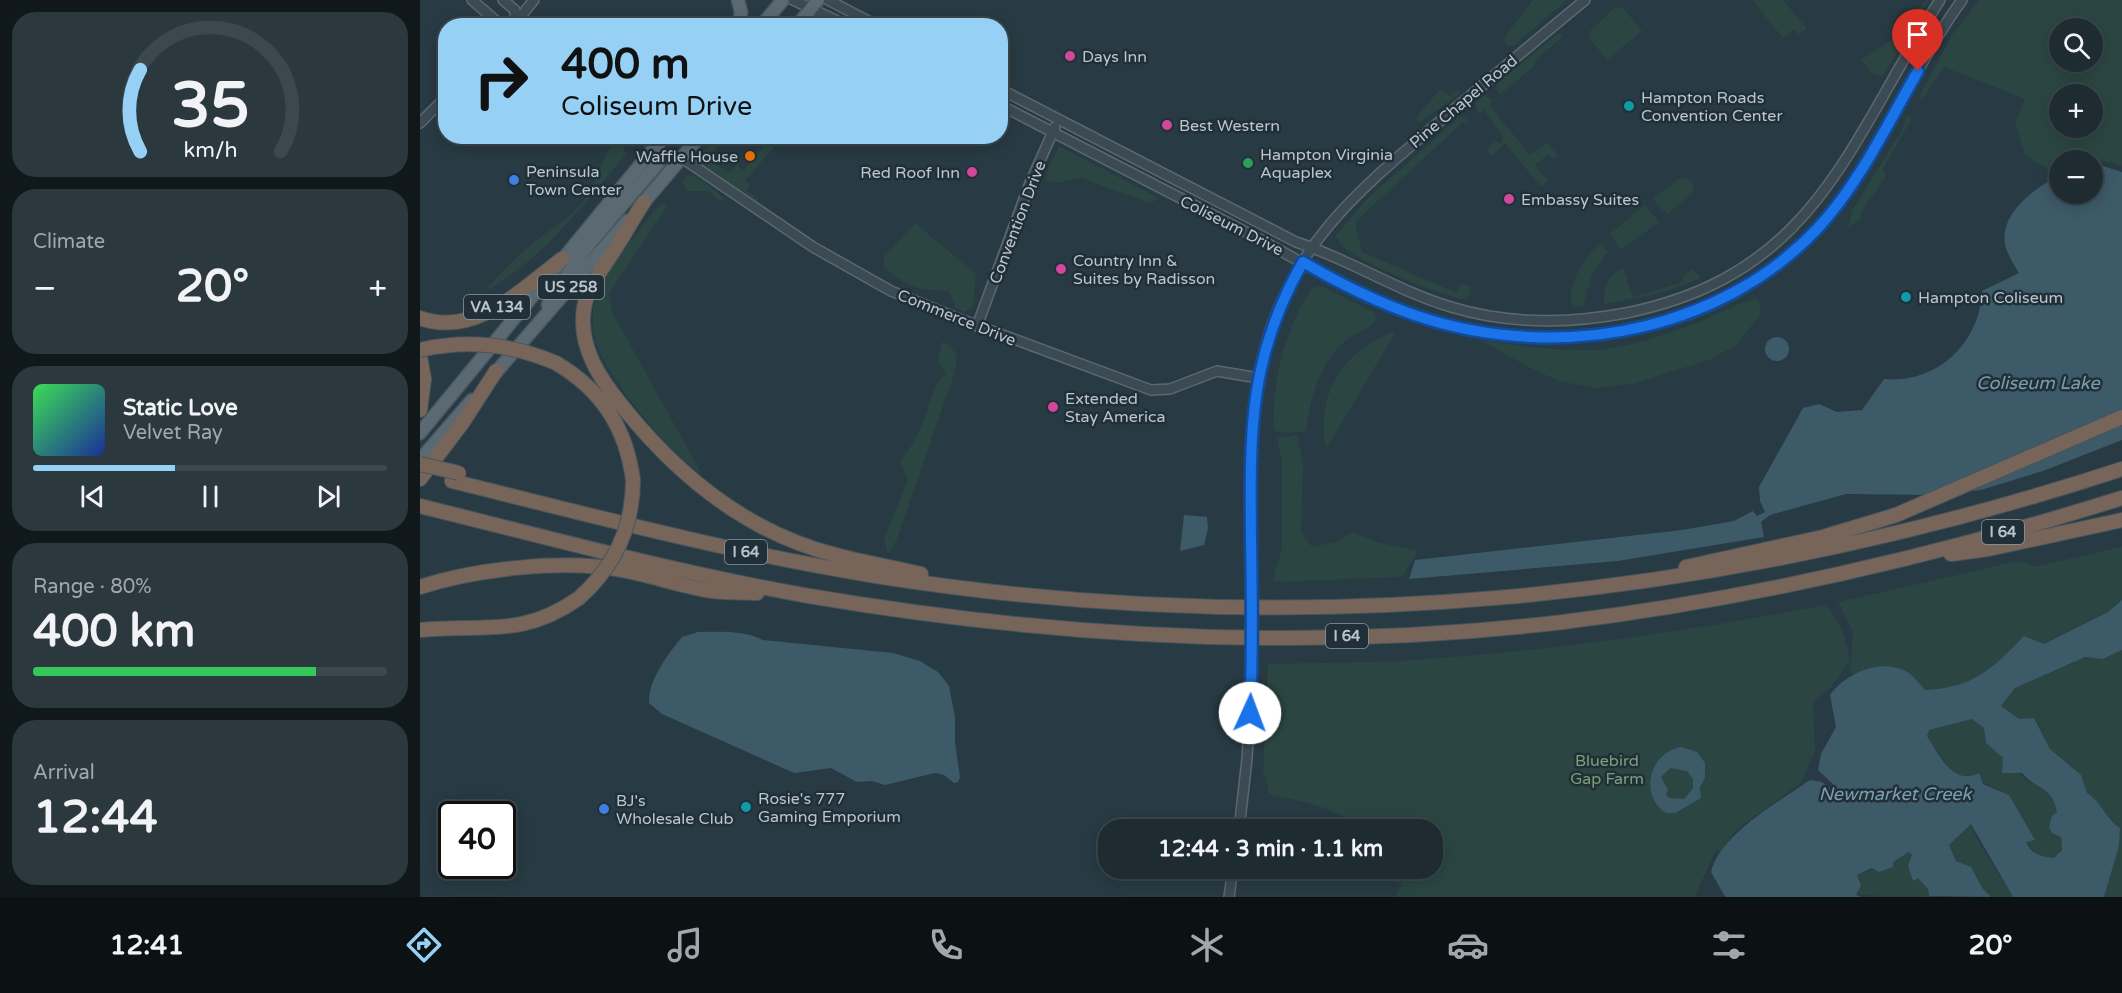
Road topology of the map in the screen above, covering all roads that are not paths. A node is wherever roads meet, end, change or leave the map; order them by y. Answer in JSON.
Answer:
{"nodes":[{"id":1,"x":472,"y":0,"type":"edge"},
{"id":2,"x":504,"y":0,"type":"edge"},
{"id":3,"x":534,"y":0,"type":"edge"},
{"id":4,"x":738,"y":0,"type":"edge"},
{"id":5,"x":783,"y":0,"type":"edge"},
{"id":6,"x":793,"y":0,"type":"edge"},
{"id":7,"x":828,"y":0,"type":"edge"},
{"id":8,"x":1585,"y":0,"type":"edge"},
{"id":9,"x":1940,"y":0,"type":"edge"},
{"id":10,"x":1962,"y":0,"type":"edge"},
{"id":11,"x":815,"y":4,"type":"edge"},
{"id":12,"x":493,"y":18,"type":"edge"},
{"id":13,"x":514,"y":18,"type":"edge"},
{"id":14,"x":519,"y":18,"type":"edge"},
{"id":15,"x":740,"y":18,"type":"edge"},
{"id":16,"x":768,"y":18,"type":"edge"},
{"id":17,"x":803,"y":18,"type":"edge"},
{"id":18,"x":836,"y":18,"type":"edge"},
{"id":19,"x":863,"y":18,"type":"edge"},
{"id":20,"x":1008,"y":93,"type":"edge"},
{"id":21,"x":438,"y":105,"type":"edge"},
{"id":22,"x":1008,"y":109,"type":"edge"},
{"id":23,"x":1059,"y":119,"type":"junction"},
{"id":24,"x":420,"y":123,"type":"edge"},
{"id":25,"x":1053,"y":132,"type":"junction"},
{"id":26,"x":653,"y":144,"type":"edge"},
{"id":27,"x":658,"y":144,"type":"edge"},
{"id":28,"x":693,"y":144,"type":"edge"},
{"id":29,"x":682,"y":158,"type":"junction"},
{"id":30,"x":644,"y":202,"type":"junction"},
{"id":31,"x":1312,"y":247,"type":"junction"},
{"id":32,"x":562,"y":259,"type":"junction"},
{"id":33,"x":1303,"y":262,"type":"junction"},
{"id":34,"x":420,"y":318,"type":"edge"},
{"id":35,"x":977,"y":326,"type":"junction"},
{"id":36,"x":536,"y":328,"type":"junction"},
{"id":37,"x":420,"y":350,"type":"edge"},
{"id":38,"x":420,"y":357,"type":"edge"},
{"id":39,"x":496,"y":371,"type":"junction"},
{"id":40,"x":1258,"y":378,"type":"junction"},
{"id":41,"x":420,"y":410,"type":"edge"},
{"id":42,"x":2122,"y":417,"type":"edge"},
{"id":43,"x":420,"y":433,"type":"edge"},
{"id":44,"x":420,"y":462,"type":"edge"},
{"id":45,"x":2122,"y":468,"type":"edge"},
{"id":46,"x":420,"y":473,"type":"edge"},
{"id":47,"x":455,"y":478,"type":"junction"},
{"id":48,"x":420,"y":479,"type":"edge"},
{"id":49,"x":2122,"y":498,"type":"edge"},
{"id":50,"x":426,"y":507,"type":"edge"},
{"id":51,"x":2122,"y":520,"type":"edge"},
{"id":52,"x":1883,"y":563,"type":"junction"},
{"id":53,"x":420,"y":587,"type":"edge"},
{"id":54,"x":993,"y":591,"type":"junction"},
{"id":55,"x":1575,"y":591,"type":"junction"},
{"id":56,"x":807,"y":595,"type":"junction"},
{"id":57,"x":420,"y":630,"type":"edge"},
{"id":58,"x":1240,"y":819,"type":"edge"},
{"id":59,"x":1231,"y":879,"type":"edge"},
{"id":60,"x":1229,"y":897,"type":"edge"}],
"edges":[{"from":1,"to":12,"type":"street"},
{"from":2,"to":13,"type":"street"},
{"from":3,"to":14,"type":"street"},
{"from":4,"to":15,"type":"main road"},
{"from":5,"to":16,"type":"main road"},
{"from":6,"to":11,"type":"street"},
{"from":7,"to":19,"type":"street"},
{"from":8,"to":31,"type":"street","name":"Pine Chapel Road"},
{"from":9,"to":31,"type":"street","name":"Coliseum Drive"},
{"from":10,"to":33,"type":"street","name":"Coliseum Drive"},
{"from":11,"to":17,"type":"main road"},
{"from":11,"to":18,"type":"street"},
{"from":20,"to":23,"type":"street","name":"Coliseum Drive"},
{"from":21,"to":24,"type":"street"},
{"from":22,"to":25,"type":"street","name":"Coliseum Drive"},
{"from":23,"to":25,"type":"street","name":"Convention Drive"},
{"from":23,"to":31,"type":"street","name":"Coliseum Drive"},
{"from":25,"to":33,"type":"street","name":"Coliseum Drive"},
{"from":25,"to":35,"type":"street","name":"Convention Drive"},
{"from":26,"to":32,"type":"main road","number":"US 258"},
{"from":27,"to":36,"type":"main road"},
{"from":28,"to":29,"type":"main road","number":"US 258"},
{"from":29,"to":30,"type":"main road","number":"US 258"},
{"from":29,"to":35,"type":"street","name":"Commerce Drive"},
{"from":30,"to":36,"type":"main road","number":"US 258"},
{"from":30,"to":54,"type":"highway"},
{"from":31,"to":33,"type":"street","name":"Pine Chapel Road"},
{"from":32,"to":34,"type":"highway","number":"VA 134"},
{"from":32,"to":43,"type":"main road","number":"US 258"},
{"from":33,"to":40,"type":"street","name":"Pine Chapel Road"},
{"from":35,"to":40,"type":"street","name":"Commerce Drive"},
{"from":36,"to":39,"type":"main road","number":"US 258"},
{"from":37,"to":57,"type":"highway","bridge":true},
{"from":38,"to":41,"type":"highway"},
{"from":39,"to":44,"type":"main road","number":"US 258"},
{"from":39,"to":48,"type":"highway"},
{"from":40,"to":58,"type":"street","name":"Pine Chapel Road","bridge":true},
{"from":42,"to":55,"type":"highway"},
{"from":44,"to":47,"type":"highway","bridge":true},
{"from":45,"to":55,"type":"highway","number":"I 64"},
{"from":46,"to":47,"type":"highway","number":"I 64"},
{"from":47,"to":54,"type":"highway","number":"I 64"},
{"from":49,"to":52,"type":"highway","number":"I 64"},
{"from":50,"to":56,"type":"highway","number":"I 64"},
{"from":51,"to":52,"type":"highway"},
{"from":52,"to":56,"type":"highway","number":"I 64"},
{"from":53,"to":56,"type":"highway"},
{"from":54,"to":55,"type":"highway","number":"I 64"},
{"from":59,"to":60,"type":"street"}]}
